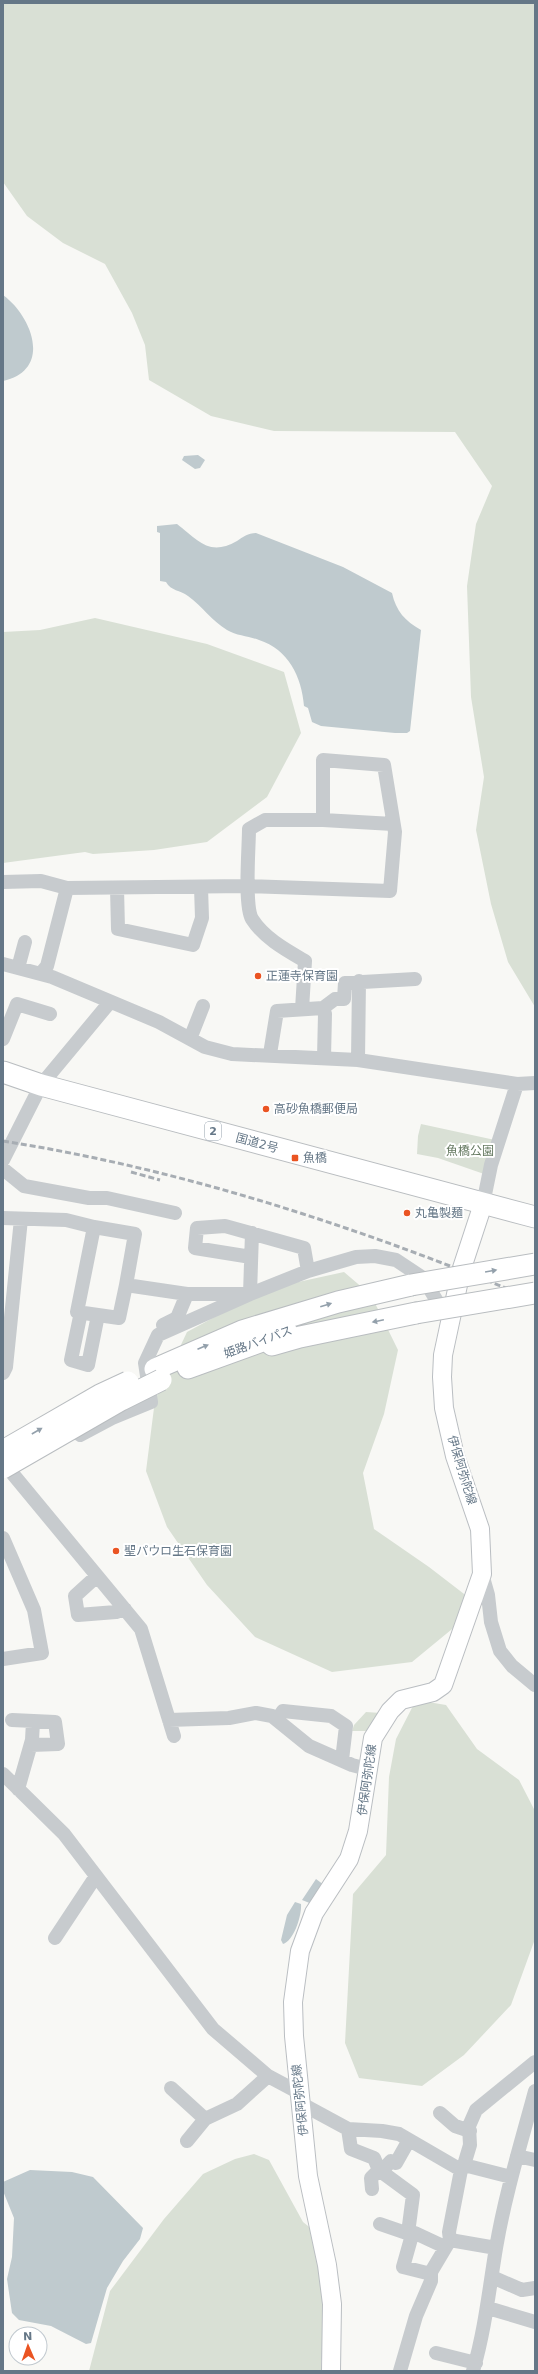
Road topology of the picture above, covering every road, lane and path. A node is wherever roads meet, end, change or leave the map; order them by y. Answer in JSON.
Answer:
{"nodes":[{"id":1,"x":323,"y":820,"type":"junction"},
{"id":2,"x":393,"y":824,"type":"junction"},
{"id":3,"x":3,"y":882,"type":"edge"},
{"id":4,"x":248,"y":886,"type":"junction"},
{"id":5,"x":201,"y":887,"type":"junction"},
{"id":6,"x":67,"y":888,"type":"junction"},
{"id":7,"x":117,"y":888,"type":"junction"},
{"id":8,"x":25,"y":942,"type":"dead end"},
{"id":9,"x":3,"y":964,"type":"edge"},
{"id":10,"x":18,"y":968,"type":"junction"},
{"id":11,"x":41,"y":973,"type":"junction"},
{"id":12,"x":415,"y":979,"type":"dead end"},
{"id":13,"x":359,"y":981,"type":"junction"},
{"id":14,"x":110,"y":1002,"type":"junction"},
{"id":15,"x":203,"y":1006,"type":"dead end"},
{"id":16,"x":323,"y":1008,"type":"junction"},
{"id":17,"x":302,"y":1009,"type":"junction"},
{"id":18,"x":50,"y":1014,"type":"dead end"},
{"id":19,"x":7,"y":1018,"type":"edge"},
{"id":20,"x":3,"y":1039,"type":"edge"},
{"id":21,"x":190,"y":1039,"type":"junction"},
{"id":22,"x":270,"y":1054,"type":"junction"},
{"id":23,"x":324,"y":1058,"type":"junction"},
{"id":24,"x":358,"y":1060,"type":"junction"},
{"id":25,"x":3,"y":1072,"type":"edge"},
{"id":26,"x":535,"y":1083,"type":"edge"},
{"id":27,"x":517,"y":1084,"type":"junction"},
{"id":28,"x":41,"y":1085,"type":"junction"},
{"id":29,"x":3,"y":1160,"type":"edge"},
{"id":30,"x":3,"y":1169,"type":"edge"},
{"id":31,"x":482,"y":1208,"type":"junction"},
{"id":32,"x":172,"y":1209,"type":"dead end"},
{"id":33,"x":535,"y":1217,"type":"edge"},
{"id":34,"x":3,"y":1218,"type":"edge"},
{"id":35,"x":21,"y":1219,"type":"junction"},
{"id":36,"x":94,"y":1227,"type":"junction"},
{"id":37,"x":535,"y":1229,"type":"edge"},
{"id":38,"x":252,"y":1233,"type":"junction"},
{"id":39,"x":250,"y":1257,"type":"junction"},
{"id":40,"x":535,"y":1264,"type":"edge"},
{"id":41,"x":308,"y":1271,"type":"junction"},
{"id":42,"x":535,"y":1279,"type":"edge"},
{"id":43,"x":126,"y":1285,"type":"junction"},
{"id":44,"x":535,"y":1293,"type":"edge"},
{"id":45,"x":187,"y":1294,"type":"junction"},
{"id":46,"x":250,"y":1294,"type":"junction"},
{"id":47,"x":414,"y":1299,"type":"junction"},
{"id":48,"x":81,"y":1312,"type":"junction"},
{"id":49,"x":98,"y":1315,"type":"junction"},
{"id":50,"x":450,"y":1321,"type":"junction"},
{"id":51,"x":155,"y":1329,"type":"dead end"},
{"id":52,"x":3,"y":1373,"type":"edge"},
{"id":53,"x":165,"y":1374,"type":"junction"},
{"id":54,"x":3,"y":1451,"type":"edge"},
{"id":55,"x":6,"y":1473,"type":"edge"},
{"id":56,"x":3,"y":1538,"type":"edge"},
{"id":57,"x":8,"y":1564,"type":"edge"},
{"id":58,"x":482,"y":1574,"type":"junction"},
{"id":59,"x":98,"y":1576,"type":"junction"},
{"id":60,"x":125,"y":1609,"type":"junction"},
{"id":61,"x":3,"y":1659,"type":"edge"},
{"id":62,"x":535,"y":1685,"type":"edge"},
{"id":63,"x":12,"y":1720,"type":"dead end"},
{"id":64,"x":169,"y":1720,"type":"junction"},
{"id":65,"x":277,"y":1720,"type":"junction"},
{"id":66,"x":33,"y":1722,"type":"junction"},
{"id":67,"x":174,"y":1736,"type":"dead end"},
{"id":68,"x":31,"y":1745,"type":"junction"},
{"id":69,"x":342,"y":1760,"type":"junction"},
{"id":70,"x":367,"y":1769,"type":"junction"},
{"id":71,"x":3,"y":1774,"type":"edge"},
{"id":72,"x":18,"y":1789,"type":"junction"},
{"id":73,"x":96,"y":1876,"type":"junction"},
{"id":74,"x":55,"y":1938,"type":"dead end"},
{"id":75,"x":535,"y":2062,"type":"edge"},
{"id":76,"x":268,"y":2076,"type":"junction"},
{"id":77,"x":171,"y":2088,"type":"dead end"},
{"id":78,"x":535,"y":2091,"type":"edge"},
{"id":79,"x":299,"y":2098,"type":"junction"},
{"id":80,"x":440,"y":2113,"type":"dead end"},
{"id":81,"x":205,"y":2119,"type":"junction"},
{"id":82,"x":348,"y":2129,"type":"junction"},
{"id":83,"x":470,"y":2131,"type":"junction"},
{"id":84,"x":409,"y":2140,"type":"junction"},
{"id":85,"x":187,"y":2141,"type":"dead end"},
{"id":86,"x":517,"y":2156,"type":"junction"},
{"id":87,"x":535,"y":2160,"type":"edge"},
{"id":88,"x":463,"y":2167,"type":"junction"},
{"id":89,"x":380,"y":2171,"type":"junction"},
{"id":90,"x":511,"y":2177,"type":"junction"},
{"id":91,"x":372,"y":2188,"type":"dead end"},
{"id":92,"x":380,"y":2224,"type":"dead end"},
{"id":93,"x":410,"y":2234,"type":"junction"},
{"id":94,"x":448,"y":2244,"type":"junction"},
{"id":95,"x":496,"y":2248,"type":"junction"},
{"id":96,"x":431,"y":2274,"type":"junction"},
{"id":97,"x":492,"y":2278,"type":"junction"},
{"id":98,"x":535,"y":2288,"type":"edge"},
{"id":99,"x":488,"y":2308,"type":"junction"},
{"id":100,"x":533,"y":2325,"type":"edge"},
{"id":101,"x":436,"y":2353,"type":"dead end"},
{"id":102,"x":475,"y":2367,"type":"edge"},
{"id":103,"x":331,"y":2371,"type":"edge"},
{"id":104,"x":400,"y":2371,"type":"edge"}],
"edges":[{"from":1,"to":2,"type":"street"},
{"from":1,"to":2,"type":"street"},
{"from":1,"to":4,"type":"street"},
{"from":2,"to":4,"type":"street"},
{"from":3,"to":6,"type":"street"},
{"from":4,"to":5,"type":"street"},
{"from":4,"to":17,"type":"street"},
{"from":5,"to":7,"type":"street"},
{"from":5,"to":7,"type":"street"},
{"from":6,"to":7,"type":"street"},
{"from":6,"to":11,"type":"street"},
{"from":8,"to":10,"type":"street"},
{"from":9,"to":10,"type":"street"},
{"from":10,"to":11,"type":"street"},
{"from":11,"to":14,"type":"street"},
{"from":12,"to":13,"type":"street"},
{"from":13,"to":16,"type":"street"},
{"from":13,"to":24,"type":"street"},
{"from":14,"to":21,"type":"street"},
{"from":14,"to":28,"type":"street"},
{"from":15,"to":21,"type":"street"},
{"from":16,"to":17,"type":"street"},
{"from":16,"to":23,"type":"street"},
{"from":17,"to":22,"type":"street"},
{"from":18,"to":19,"type":"street"},
{"from":19,"to":20,"type":"street"},
{"from":21,"to":22,"type":"street"},
{"from":22,"to":23,"type":"street"},
{"from":23,"to":24,"type":"street"},
{"from":24,"to":27,"type":"street"},
{"from":25,"to":28,"type":"highway","name":"国道2号","number":"2"},
{"from":26,"to":27,"type":"street"},
{"from":27,"to":31,"type":"street"},
{"from":28,"to":29,"type":"street"},
{"from":28,"to":31,"type":"highway","name":"国道2号","number":"2"},
{"from":30,"to":32,"type":"street"},
{"from":31,"to":33,"type":"highway","name":"国道2号","number":"2"},
{"from":31,"to":37,"type":"highway"},
{"from":31,"to":50,"type":"main road","name":"伊保阿弥陀線"},
{"from":34,"to":35,"type":"street"},
{"from":35,"to":36,"type":"street"},
{"from":35,"to":52,"type":"street"},
{"from":36,"to":43,"type":"street"},
{"from":36,"to":48,"type":"street"},
{"from":38,"to":39,"type":"street"},
{"from":38,"to":39,"type":"street"},
{"from":38,"to":41,"type":"street"},
{"from":39,"to":46,"type":"street"},
{"from":47,"to":40,"type":"highway","name":"姫路バイパス","one_way":true,"bridge":true},
{"from":41,"to":46,"type":"street"},
{"from":41,"to":50,"type":"street"},
{"from":42,"to":47,"type":"highway","name":"姫路バイパス"},
{"from":43,"to":45,"type":"street"},
{"from":43,"to":49,"type":"street"},
{"from":44,"to":47,"type":"highway","bridge":true},
{"from":45,"to":46,"type":"street"},
{"from":45,"to":51,"type":"street"},
{"from":46,"to":55,"type":"street"},
{"from":47,"to":53,"type":"highway","name":"姫路バイパス"},
{"from":48,"to":49,"type":"street"},
{"from":48,"to":49,"type":"street"},
{"from":50,"to":58,"type":"main road","name":"伊保阿弥陀線"},
{"from":54,"to":53,"type":"highway","name":"姫路バイパス","one_way":true,"bridge":true},
{"from":53,"to":55,"type":"highway","name":"姫路バイパス","bridge":true},
{"from":55,"to":59,"type":"street"},
{"from":56,"to":57,"type":"street"},
{"from":57,"to":61,"type":"street"},
{"from":58,"to":62,"type":"street"},
{"from":58,"to":70,"type":"main road","name":"伊保阿弥陀線"},
{"from":59,"to":60,"type":"street"},
{"from":59,"to":60,"type":"street"},
{"from":60,"to":64,"type":"street"},
{"from":63,"to":66,"type":"street"},
{"from":64,"to":65,"type":"street"},
{"from":64,"to":67,"type":"street"},
{"from":65,"to":69,"type":"street"},
{"from":65,"to":69,"type":"street"},
{"from":66,"to":68,"type":"street"},
{"from":66,"to":68,"type":"street"},
{"from":68,"to":72,"type":"street"},
{"from":69,"to":70,"type":"street"},
{"from":70,"to":79,"type":"main road","name":"伊保阿弥陀線"},
{"from":71,"to":72,"type":"street"},
{"from":72,"to":73,"type":"street"},
{"from":73,"to":74,"type":"street"},
{"from":73,"to":76,"type":"street"},
{"from":75,"to":83,"type":"street"},
{"from":76,"to":79,"type":"street"},
{"from":76,"to":81,"type":"street"},
{"from":77,"to":81,"type":"street"},
{"from":78,"to":86,"type":"street"},
{"from":79,"to":82,"type":"street"},
{"from":79,"to":103,"type":"main road","name":"伊保阿弥陀線"},
{"from":80,"to":83,"type":"street"},
{"from":81,"to":85,"type":"street"},
{"from":82,"to":84,"type":"street"},
{"from":82,"to":89,"type":"street"},
{"from":83,"to":88,"type":"street"},
{"from":84,"to":88,"type":"street"},
{"from":84,"to":89,"type":"street"},
{"from":86,"to":87,"type":"street"},
{"from":86,"to":90,"type":"street"},
{"from":88,"to":90,"type":"street"},
{"from":88,"to":94,"type":"street"},
{"from":89,"to":91,"type":"street"},
{"from":89,"to":93,"type":"street"},
{"from":90,"to":95,"type":"street"},
{"from":92,"to":93,"type":"street"},
{"from":93,"to":94,"type":"street"},
{"from":93,"to":96,"type":"street"},
{"from":94,"to":95,"type":"street"},
{"from":94,"to":96,"type":"street"},
{"from":95,"to":97,"type":"street"},
{"from":96,"to":104,"type":"street"},
{"from":97,"to":98,"type":"street"},
{"from":97,"to":99,"type":"street"},
{"from":99,"to":100,"type":"street"},
{"from":99,"to":102,"type":"street"},
{"from":101,"to":102,"type":"street"}]}
